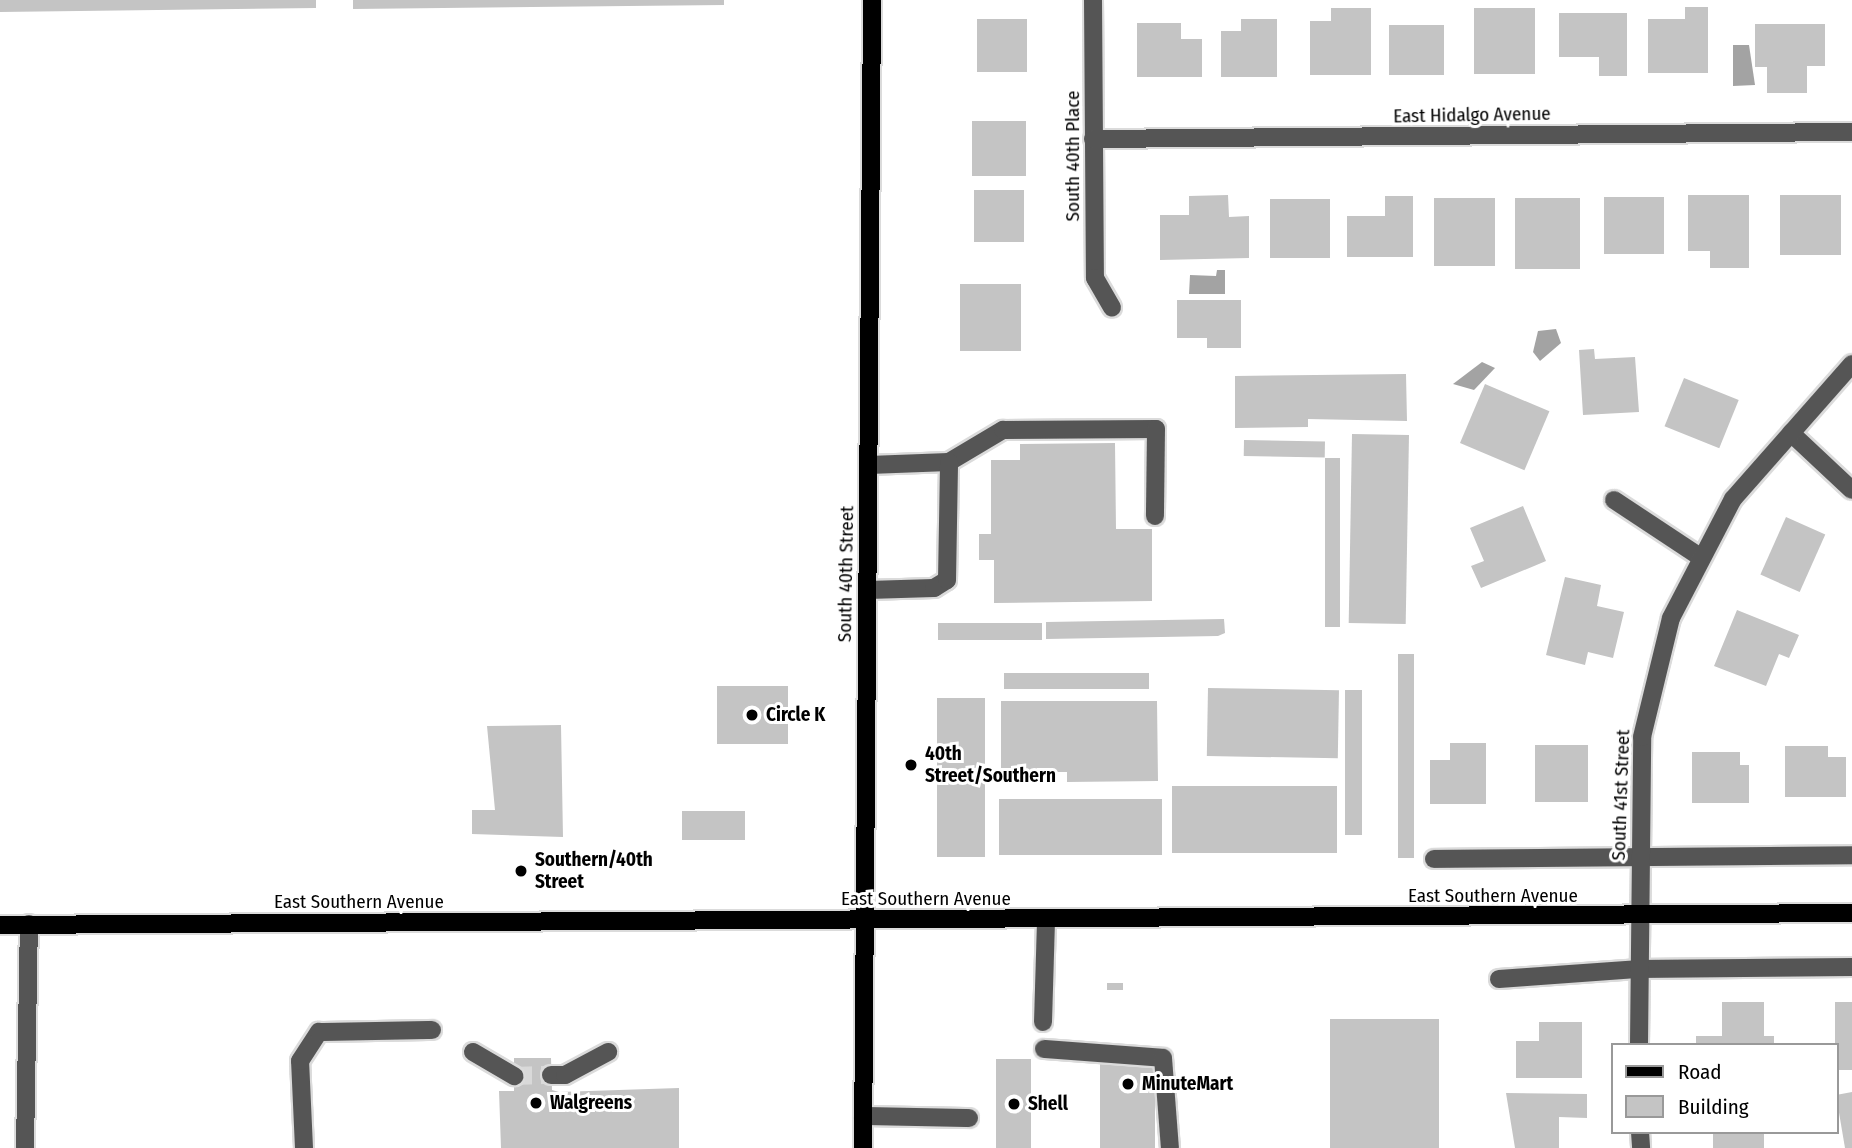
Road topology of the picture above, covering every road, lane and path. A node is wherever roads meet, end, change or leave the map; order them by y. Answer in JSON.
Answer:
{"nodes":[{"id":1,"x":872,"y":0,"type":"edge"},
{"id":2,"x":1093,"y":0,"type":"edge"},
{"id":3,"x":1852,"y":132,"type":"edge"},
{"id":4,"x":1093,"y":139,"type":"junction"},
{"id":5,"x":1112,"y":307,"type":"dead end"},
{"id":6,"x":1852,"y":364,"type":"edge"},
{"id":7,"x":1791,"y":433,"type":"junction"},
{"id":8,"x":949,"y":462,"type":"junction"},
{"id":9,"x":869,"y":465,"type":"junction"},
{"id":10,"x":1852,"y":490,"type":"edge"},
{"id":11,"x":1614,"y":500,"type":"dead end"},
{"id":12,"x":1155,"y":516,"type":"dead end"},
{"id":13,"x":1700,"y":557,"type":"junction"},
{"id":14,"x":868,"y":590,"type":"junction"},
{"id":15,"x":1852,"y":855,"type":"edge"},
{"id":16,"x":1641,"y":857,"type":"junction"},
{"id":17,"x":1434,"y":859,"type":"dead end"},
{"id":18,"x":1852,"y":913,"type":"edge"},
{"id":19,"x":1639,"y":916,"type":"junction"},
{"id":20,"x":863,"y":920,"type":"junction"},
{"id":21,"x":1046,"y":920,"type":"junction"},
{"id":22,"x":0,"y":925,"type":"edge"},
{"id":23,"x":29,"y":925,"type":"junction"},
{"id":24,"x":1852,"y":967,"type":"edge"},
{"id":25,"x":1637,"y":969,"type":"junction"},
{"id":26,"x":1499,"y":979,"type":"dead end"},
{"id":27,"x":1043,"y":1022,"type":"dead end"},
{"id":28,"x":432,"y":1030,"type":"dead end"},
{"id":29,"x":1639,"y":1043,"type":"edge"},
{"id":30,"x":1044,"y":1049,"type":"dead end"},
{"id":31,"x":473,"y":1052,"type":"dead end"},
{"id":32,"x":608,"y":1052,"type":"dead end"},
{"id":33,"x":551,"y":1075,"type":"tunnel mouth"},
{"id":34,"x":514,"y":1076,"type":"tunnel mouth"},
{"id":35,"x":863,"y":1116,"type":"junction"},
{"id":36,"x":970,"y":1118,"type":"dead end"},
{"id":37,"x":25,"y":1148,"type":"edge"},
{"id":38,"x":304,"y":1148,"type":"edge"},
{"id":39,"x":863,"y":1148,"type":"edge"},
{"id":40,"x":1170,"y":1148,"type":"edge"}],
"edges":[{"from":1,"to":9,"type":"main road","name":"South 40th Street"},
{"from":2,"to":4,"type":"street","name":"South 40th Place"},
{"from":3,"to":4,"type":"street","name":"East Hidalgo Avenue"},
{"from":4,"to":5,"type":"street","name":"South 40th Place"},
{"from":6,"to":7,"type":"street","name":"South 41st Street"},
{"from":7,"to":10,"type":"street"},
{"from":7,"to":13,"type":"street","name":"South 41st Street"},
{"from":8,"to":9,"type":"street"},
{"from":8,"to":12,"type":"street"},
{"from":8,"to":14,"type":"street"},
{"from":9,"to":14,"type":"main road","name":"South 40th Street"},
{"from":11,"to":13,"type":"street"},
{"from":13,"to":16,"type":"street","name":"South 41st Street"},
{"from":14,"to":20,"type":"main road","name":"South 40th Street"},
{"from":15,"to":16,"type":"street","name":"East Southern Avenue"},
{"from":16,"to":17,"type":"street","name":"East Southern Avenue"},
{"from":16,"to":19,"type":"street","name":"South 41st Street"},
{"from":18,"to":19,"type":"main road","name":"East Southern Avenue"},
{"from":19,"to":21,"type":"main road","name":"East Southern Avenue"},
{"from":19,"to":25,"type":"street","name":"South 41st Street"},
{"from":20,"to":21,"type":"main road","name":"East Southern Avenue"},
{"from":20,"to":23,"type":"main road","name":"East Southern Avenue"},
{"from":20,"to":35,"type":"main road","name":"South 40th Street"},
{"from":21,"to":27,"type":"street"},
{"from":22,"to":23,"type":"main road","name":"East Southern Avenue"},
{"from":23,"to":37,"type":"street"},
{"from":24,"to":25,"type":"street"},
{"from":25,"to":26,"type":"street"},
{"from":25,"to":29,"type":"street","name":"South 41st Street"},
{"from":28,"to":38,"type":"street"},
{"from":30,"to":40,"type":"street"},
{"from":31,"to":34,"type":"street"},
{"from":32,"to":33,"type":"street"},
{"from":35,"to":36,"type":"street"},
{"from":35,"to":39,"type":"main road","name":"South 40th Street"}]}
